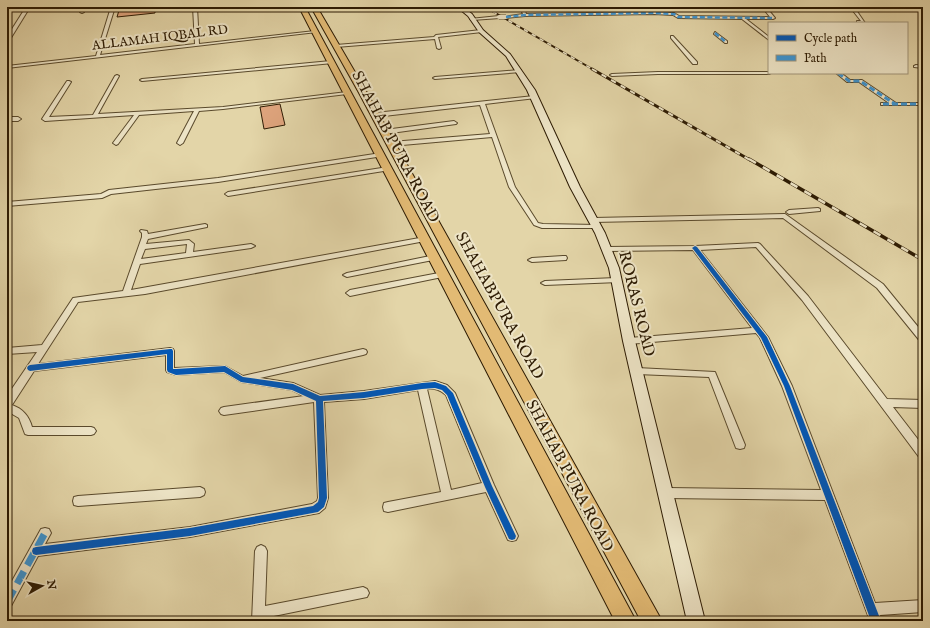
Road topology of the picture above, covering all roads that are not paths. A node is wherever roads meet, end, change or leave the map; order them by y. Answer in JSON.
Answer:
{"nodes":[{"id":1,"x":28,"y":7,"type":"edge"},
{"id":2,"x":83,"y":7,"type":"edge"},
{"id":3,"x":113,"y":7,"type":"edge"},
{"id":4,"x":194,"y":7,"type":"edge"},
{"id":5,"x":302,"y":7,"type":"edge"},
{"id":6,"x":460,"y":7,"type":"edge"},
{"id":7,"x":522,"y":7,"type":"edge"},
{"id":8,"x":764,"y":7,"type":"edge"},
{"id":9,"x":852,"y":7,"type":"edge"},
{"id":10,"x":892,"y":7,"type":"edge"},
{"id":11,"x":315,"y":8,"type":"edge"},
{"id":12,"x":352,"y":8,"type":"dead end"},
{"id":13,"x":923,"y":10,"type":"edge"},
{"id":14,"x":82,"y":12,"type":"dead end"},
{"id":15,"x":525,"y":15,"type":"junction"},
{"id":16,"x":743,"y":18,"type":"junction"},
{"id":17,"x":766,"y":18,"type":"junction"},
{"id":18,"x":472,"y":19,"type":"junction"},
{"id":19,"x":770,"y":22,"type":"edge"},
{"id":20,"x":864,"y":22,"type":"edge"},
{"id":21,"x":321,"y":31,"type":"junction"},
{"id":22,"x":481,"y":31,"type":"junction"},
{"id":23,"x":715,"y":33,"type":"dead end"},
{"id":24,"x":672,"y":37,"type":"dead end"},
{"id":25,"x":436,"y":38,"type":"junction"},
{"id":26,"x":768,"y":38,"type":"edge"},
{"id":27,"x":7,"y":42,"type":"edge"},
{"id":28,"x":726,"y":42,"type":"dead end"},
{"id":29,"x":196,"y":45,"type":"junction"},
{"id":30,"x":336,"y":46,"type":"junction"},
{"id":31,"x":439,"y":48,"type":"dead end"},
{"id":32,"x":98,"y":56,"type":"junction"},
{"id":33,"x":331,"y":62,"type":"junction"},
{"id":34,"x":695,"y":63,"type":"dead end"},
{"id":35,"x":916,"y":66,"type":"dead end"},
{"id":36,"x":7,"y":67,"type":"edge"},
{"id":37,"x":923,"y":67,"type":"edge"},
{"id":38,"x":519,"y":71,"type":"junction"},
{"id":39,"x":768,"y":73,"type":"edge"},
{"id":40,"x":839,"y":74,"type":"edge"},
{"id":41,"x":612,"y":75,"type":"dead end"},
{"id":42,"x":117,"y":76,"type":"dead end"},
{"id":43,"x":435,"y":78,"type":"dead end"},
{"id":44,"x":142,"y":80,"type":"dead end"},
{"id":45,"x":69,"y":82,"type":"dead end"},
{"id":46,"x":347,"y":93,"type":"junction"},
{"id":47,"x":534,"y":97,"type":"junction"},
{"id":48,"x":482,"y":102,"type":"junction"},
{"id":49,"x":884,"y":104,"type":"dead end"},
{"id":50,"x":895,"y":104,"type":"junction"},
{"id":51,"x":923,"y":104,"type":"edge"},
{"id":52,"x":197,"y":110,"type":"junction"},
{"id":53,"x":138,"y":113,"type":"junction"},
{"id":54,"x":375,"y":115,"type":"junction"},
{"id":55,"x":95,"y":116,"type":"junction"},
{"id":56,"x":7,"y":119,"type":"edge"},
{"id":57,"x":18,"y":119,"type":"dead end"},
{"id":58,"x":454,"y":123,"type":"dead end"},
{"id":59,"x":384,"y":132,"type":"junction"},
{"id":60,"x":493,"y":135,"type":"junction"},
{"id":61,"x":116,"y":143,"type":"dead end"},
{"id":62,"x":180,"y":143,"type":"dead end"},
{"id":63,"x":391,"y":144,"type":"junction"},
{"id":64,"x":381,"y":155,"type":"junction"},
{"id":65,"x":388,"y":169,"type":"junction"},
{"id":66,"x":228,"y":194,"type":"dead end"},
{"id":67,"x":7,"y":204,"type":"edge"},
{"id":68,"x":818,"y":210,"type":"dead end"},
{"id":69,"x":789,"y":212,"type":"dead end"},
{"id":70,"x":435,"y":224,"type":"junction"},
{"id":71,"x":595,"y":224,"type":"junction"},
{"id":72,"x":205,"y":226,"type":"dead end"},
{"id":73,"x":427,"y":243,"type":"junction"},
{"id":74,"x":445,"y":243,"type":"junction"},
{"id":75,"x":251,"y":246,"type":"dead end"},
{"id":76,"x":141,"y":247,"type":"junction"},
{"id":77,"x":695,"y":248,"type":"junction"},
{"id":78,"x":606,"y":249,"type":"junction"},
{"id":79,"x":189,"y":255,"type":"junction"},
{"id":80,"x":563,"y":258,"type":"dead end"},
{"id":81,"x":532,"y":260,"type":"dead end"},
{"id":82,"x":137,"y":262,"type":"junction"},
{"id":83,"x":444,"y":274,"type":"junction"},
{"id":84,"x":347,"y":275,"type":"dead end"},
{"id":85,"x":616,"y":280,"type":"junction"},
{"id":86,"x":545,"y":283,"type":"dead end"},
{"id":87,"x":127,"y":292,"type":"junction"},
{"id":88,"x":350,"y":293,"type":"dead end"},
{"id":89,"x":759,"y":330,"type":"junction"},
{"id":90,"x":923,"y":339,"type":"edge"},
{"id":91,"x":629,"y":341,"type":"junction"},
{"id":92,"x":42,"y":348,"type":"junction"},
{"id":93,"x":7,"y":352,"type":"edge"},
{"id":94,"x":362,"y":352,"type":"dead end"},
{"id":95,"x":30,"y":368,"type":"junction"},
{"id":96,"x":637,"y":371,"type":"junction"},
{"id":97,"x":240,"y":379,"type":"junction"},
{"id":98,"x":422,"y":386,"type":"junction"},
{"id":99,"x":318,"y":398,"type":"junction"},
{"id":100,"x":885,"y":403,"type":"junction"},
{"id":101,"x":923,"y":404,"type":"edge"},
{"id":102,"x":7,"y":406,"type":"edge"},
{"id":103,"x":224,"y":411,"type":"dead end"},
{"id":104,"x":91,"y":431,"type":"dead end"},
{"id":105,"x":740,"y":445,"type":"dead end"},
{"id":106,"x":923,"y":454,"type":"edge"},
{"id":107,"x":489,"y":488,"type":"junction"},
{"id":108,"x":200,"y":492,"type":"dead end"},
{"id":109,"x":667,"y":493,"type":"junction"},
{"id":110,"x":828,"y":495,"type":"junction"},
{"id":111,"x":447,"y":496,"type":"junction"},
{"id":112,"x":78,"y":501,"type":"dead end"},
{"id":113,"x":388,"y":507,"type":"dead end"},
{"id":114,"x":46,"y":533,"type":"dead end"},
{"id":115,"x":512,"y":536,"type":"dead end"},
{"id":116,"x":36,"y":551,"type":"junction"},
{"id":117,"x":261,"y":551,"type":"dead end"},
{"id":118,"x":363,"y":593,"type":"dead end"},
{"id":119,"x":7,"y":602,"type":"edge"},
{"id":120,"x":923,"y":606,"type":"edge"},
{"id":121,"x":872,"y":609,"type":"junction"},
{"id":122,"x":258,"y":617,"type":"edge"},
{"id":123,"x":626,"y":621,"type":"edge"},
{"id":124,"x":652,"y":621,"type":"edge"},
{"id":125,"x":696,"y":621,"type":"edge"},
{"id":126,"x":876,"y":621,"type":"edge"}],
"edges":[{"from":1,"to":27,"type":"street"},
{"from":2,"to":14,"type":"street"},
{"from":3,"to":32,"type":"street"},
{"from":4,"to":29,"type":"street"},
{"from":5,"to":21,"type":"main road","name":"SHAHAB PURA ROAD"},
{"from":6,"to":18,"type":"main road","name":"RORAS ROAD"},
{"from":7,"to":15,"type":"street"},
{"from":8,"to":17,"type":"street"},
{"from":9,"to":20,"type":"street"},
{"from":10,"to":13,"type":"street"},
{"from":11,"to":12,"type":"street"},
{"from":11,"to":21,"type":"main road","name":"SHAHABPURA ROAD"},
{"from":15,"to":16,"type":"street"},
{"from":15,"to":18,"type":"street","bridge":true},
{"from":16,"to":17,"type":"street"},
{"from":16,"to":26,"type":"street"},
{"from":17,"to":19,"type":"street"},
{"from":18,"to":22,"type":"main road","name":"RORAS ROAD"},
{"from":21,"to":29,"type":"street","name":"ALLAMAH IQBAL RD"},
{"from":21,"to":30,"type":"main road","name":"SHAHABPURA ROAD"},
{"from":21,"to":33,"type":"main road","name":"SHAHAB PURA ROAD"},
{"from":22,"to":25,"type":"street"},
{"from":22,"to":38,"type":"main road","name":"RORAS ROAD"},
{"from":23,"to":28,"type":"street"},
{"from":24,"to":34,"type":"street"},
{"from":25,"to":30,"type":"street"},
{"from":25,"to":31,"type":"street"},
{"from":29,"to":32,"type":"street","name":"ALLAMAH IQBAL RD"},
{"from":30,"to":54,"type":"main road","name":"SHAHABPURA ROAD"},
{"from":32,"to":36,"type":"street","name":"ALLAMAH IQBAL RD"},
{"from":33,"to":44,"type":"street"},
{"from":33,"to":46,"type":"main road","name":"SHAHAB PURA ROAD"},
{"from":35,"to":37,"type":"street"},
{"from":38,"to":43,"type":"street"},
{"from":38,"to":47,"type":"main road","name":"RORAS ROAD"},
{"from":39,"to":41,"type":"street"},
{"from":40,"to":50,"type":"street"},
{"from":42,"to":55,"type":"street"},
{"from":45,"to":55,"type":"street"},
{"from":46,"to":52,"type":"street"},
{"from":46,"to":64,"type":"main road","name":"SHAHAB PURA ROAD"},
{"from":47,"to":48,"type":"street"},
{"from":47,"to":71,"type":"main road","name":"RORAS ROAD"},
{"from":48,"to":54,"type":"street"},
{"from":48,"to":60,"type":"street"},
{"from":49,"to":50,"type":"street"},
{"from":50,"to":51,"type":"street"},
{"from":52,"to":53,"type":"street"},
{"from":52,"to":62,"type":"street"},
{"from":53,"to":55,"type":"street"},
{"from":53,"to":61,"type":"street"},
{"from":54,"to":59,"type":"main road","name":"SHAHABPURA ROAD"},
{"from":56,"to":57,"type":"street"},
{"from":58,"to":59,"type":"street"},
{"from":59,"to":63,"type":"main road","name":"SHAHABPURA ROAD"},
{"from":60,"to":63,"type":"street"},
{"from":60,"to":71,"type":"street"},
{"from":63,"to":70,"type":"main road","name":"SHAHABPURA ROAD"},
{"from":64,"to":65,"type":"main road","name":"SHAHAB PURA ROAD"},
{"from":64,"to":67,"type":"street"},
{"from":65,"to":66,"type":"street"},
{"from":65,"to":73,"type":"main road","name":"SHAHAB PURA ROAD"},
{"from":68,"to":69,"type":"street"},
{"from":70,"to":73,"type":"main road"},
{"from":70,"to":74,"type":"main road","name":"SHAHABPURA ROAD"},
{"from":71,"to":78,"type":"main road","name":"RORAS ROAD"},
{"from":71,"to":90,"type":"street"},
{"from":72,"to":76,"type":"street"},
{"from":73,"to":74,"type":"main road"},
{"from":73,"to":83,"type":"main road","name":"SHAHAB PURA ROAD"},
{"from":73,"to":84,"type":"street"},
{"from":73,"to":87,"type":"street"},
{"from":74,"to":124,"type":"main road","name":"SHAHABPURA ROAD"},
{"from":75,"to":79,"type":"street"},
{"from":76,"to":79,"type":"street"},
{"from":76,"to":82,"type":"street"},
{"from":77,"to":78,"type":"street"},
{"from":77,"to":89,"type":"street"},
{"from":77,"to":100,"type":"street"},
{"from":78,"to":85,"type":"main road","name":"RORAS ROAD"},
{"from":79,"to":82,"type":"street"},
{"from":80,"to":81,"type":"street"},
{"from":82,"to":87,"type":"street"},
{"from":83,"to":88,"type":"street"},
{"from":83,"to":123,"type":"main road","name":"SHAHAB PURA ROAD"},
{"from":85,"to":86,"type":"street"},
{"from":85,"to":91,"type":"main road","name":"RORAS ROAD"},
{"from":87,"to":92,"type":"street"},
{"from":89,"to":91,"type":"street"},
{"from":89,"to":110,"type":"street"},
{"from":91,"to":96,"type":"main road","name":"RORAS ROAD"},
{"from":92,"to":93,"type":"street"},
{"from":92,"to":95,"type":"street"},
{"from":94,"to":97,"type":"street"},
{"from":95,"to":97,"type":"street"},
{"from":95,"to":102,"type":"street"},
{"from":96,"to":105,"type":"street"},
{"from":96,"to":109,"type":"main road","name":"RORAS ROAD"},
{"from":97,"to":99,"type":"street"},
{"from":98,"to":99,"type":"street"},
{"from":98,"to":107,"type":"street"},
{"from":98,"to":111,"type":"street"},
{"from":99,"to":103,"type":"street"},
{"from":99,"to":116,"type":"street"},
{"from":100,"to":101,"type":"street"},
{"from":100,"to":106,"type":"street"},
{"from":102,"to":104,"type":"street"},
{"from":107,"to":111,"type":"street"},
{"from":107,"to":115,"type":"street"},
{"from":108,"to":112,"type":"street"},
{"from":109,"to":110,"type":"street"},
{"from":109,"to":125,"type":"main road","name":"RORAS ROAD"},
{"from":110,"to":121,"type":"street"},
{"from":111,"to":113,"type":"street"},
{"from":114,"to":116,"type":"street"},
{"from":116,"to":119,"type":"street"},
{"from":117,"to":122,"type":"street"},
{"from":118,"to":122,"type":"street"},
{"from":120,"to":121,"type":"street"},
{"from":121,"to":126,"type":"street"}]}
